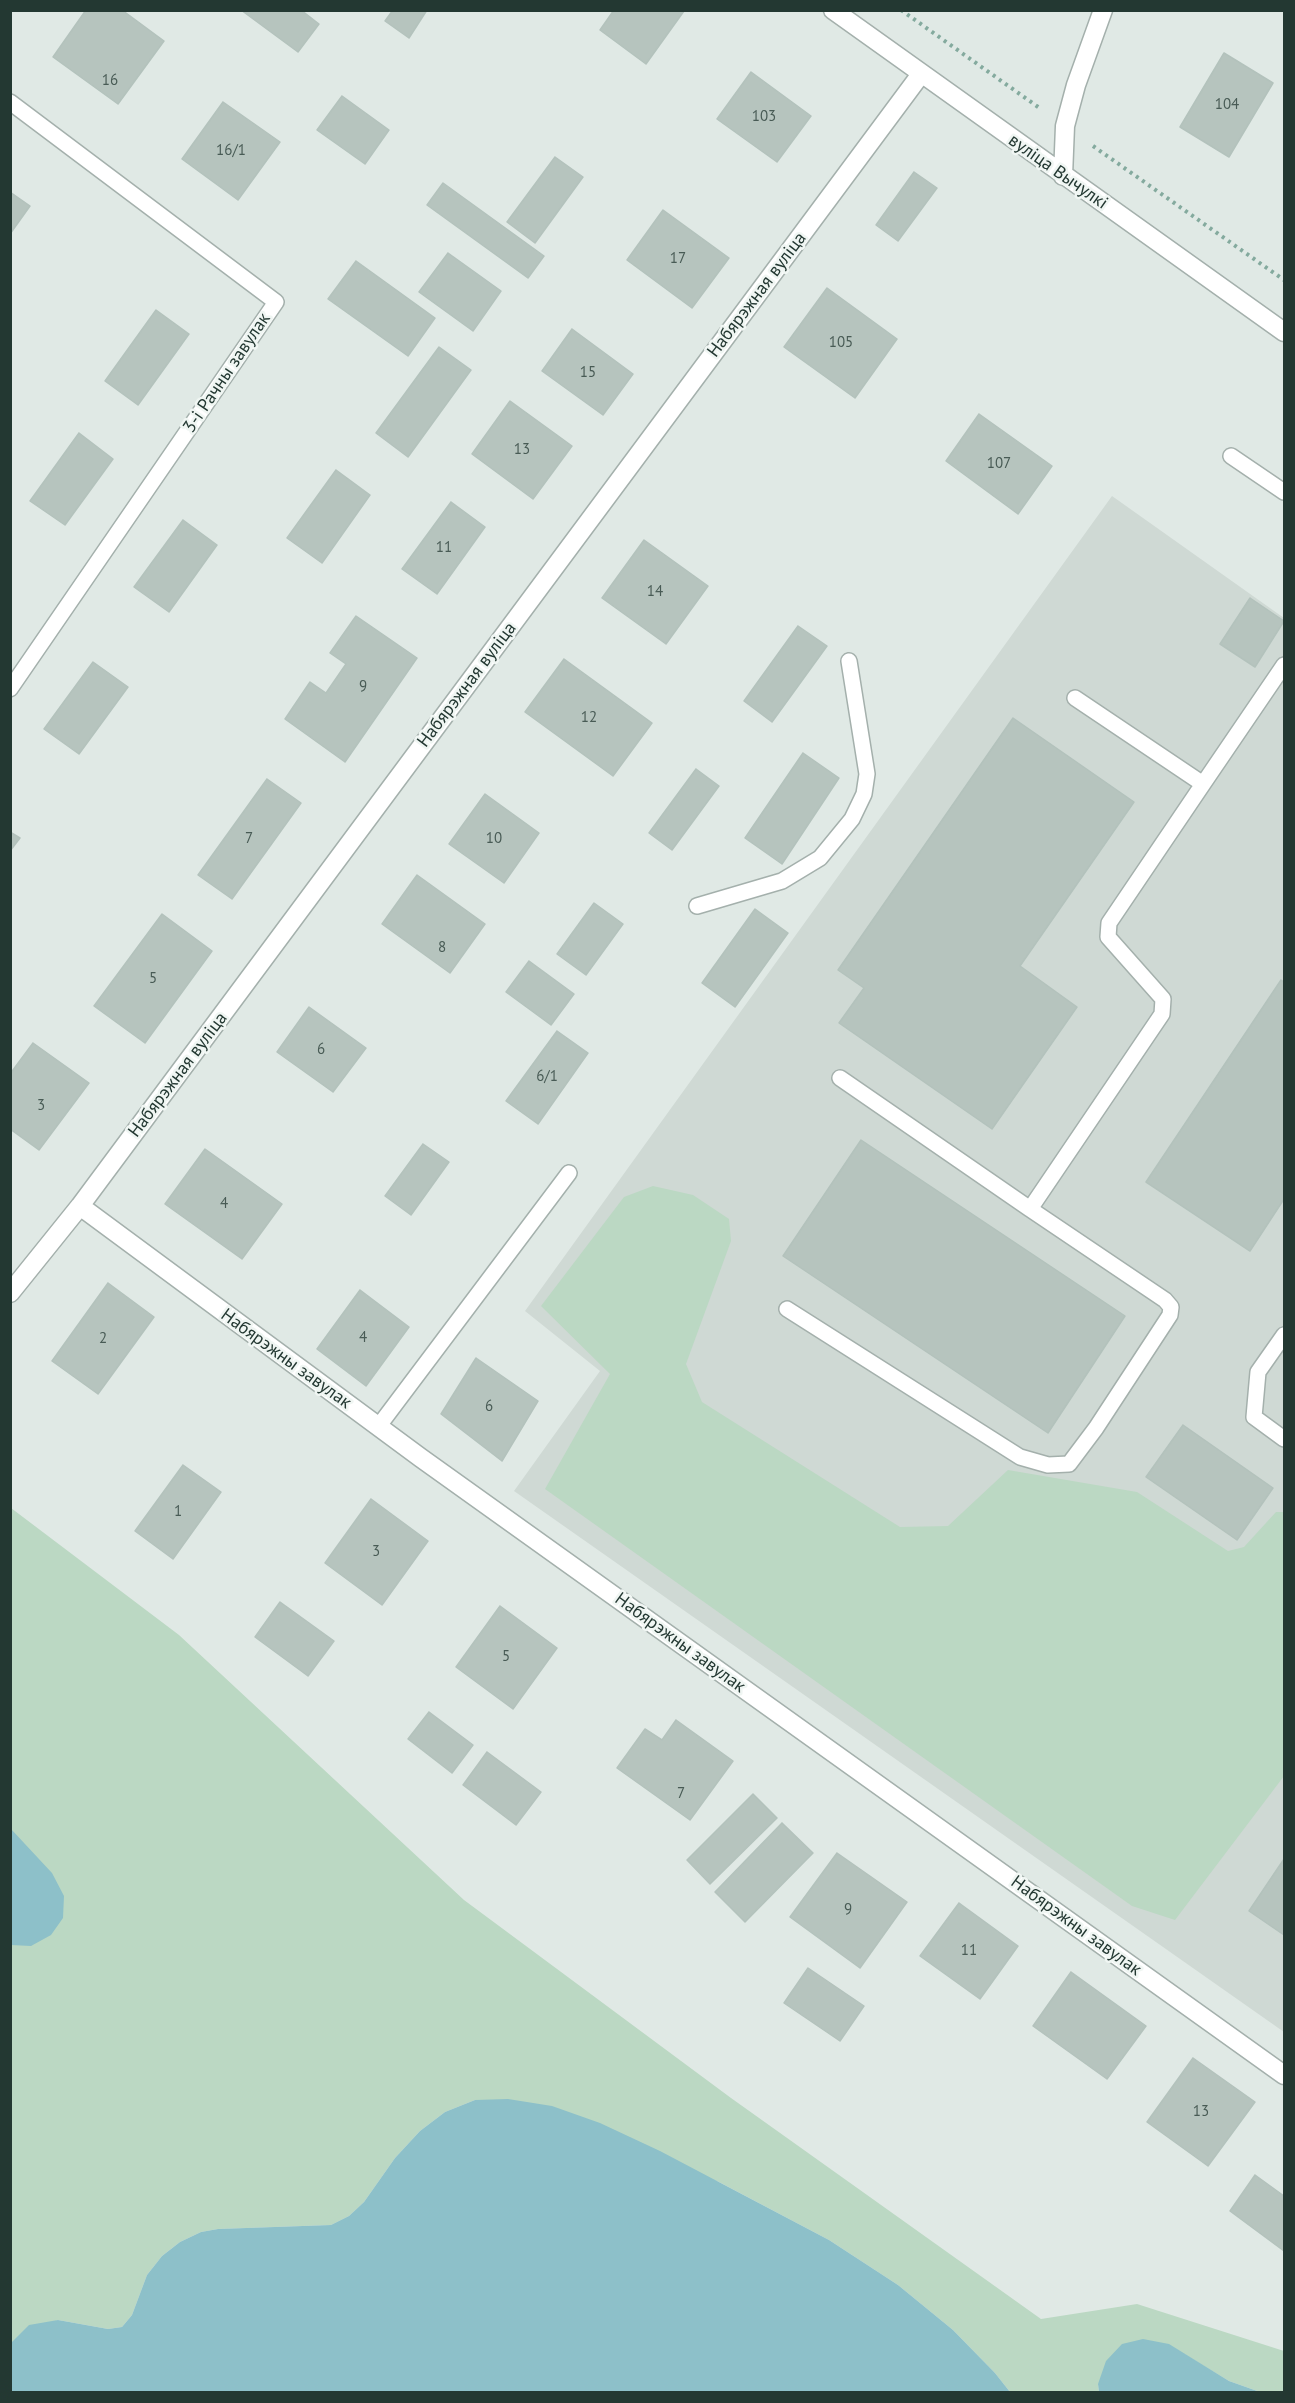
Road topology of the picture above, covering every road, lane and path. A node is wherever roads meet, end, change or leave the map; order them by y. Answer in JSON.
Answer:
{"nodes":[{"id":1,"x":833,"y":10,"type":"edge"},
{"id":2,"x":1103,"y":10,"type":"edge"},
{"id":3,"x":921,"y":74,"type":"junction"},
{"id":4,"x":10,"y":102,"type":"edge"},
{"id":5,"x":1063,"y":176,"type":"junction"},
{"id":6,"x":1284,"y":332,"type":"edge"},
{"id":7,"x":1231,"y":456,"type":"dead end"},
{"id":8,"x":1284,"y":492,"type":"edge"},
{"id":9,"x":849,"y":661,"type":"dead end"},
{"id":10,"x":1284,"y":665,"type":"edge"},
{"id":11,"x":10,"y":689,"type":"edge"},
{"id":12,"x":1075,"y":698,"type":"dead end"},
{"id":13,"x":1203,"y":784,"type":"junction"},
{"id":14,"x":697,"y":906,"type":"dead end"},
{"id":15,"x":840,"y":1078,"type":"dead end"},
{"id":16,"x":569,"y":1173,"type":"dead end"},
{"id":17,"x":80,"y":1206,"type":"junction"},
{"id":18,"x":1030,"y":1209,"type":"junction"},
{"id":19,"x":10,"y":1293,"type":"edge"},
{"id":20,"x":787,"y":1309,"type":"dead end"},
{"id":21,"x":1284,"y":1335,"type":"edge"},
{"id":22,"x":378,"y":1427,"type":"junction"},
{"id":23,"x":1284,"y":1439,"type":"edge"},
{"id":24,"x":1284,"y":2075,"type":"edge"}],
"edges":[{"from":1,"to":3,"type":"street","name":"вуліца Вычулкі"},
{"from":2,"to":5,"type":"street"},
{"from":3,"to":5,"type":"street","name":"вуліца Вычулкі"},
{"from":3,"to":17,"type":"street","name":"Набярэжная вуліца"},
{"from":4,"to":11,"type":"lane","name":"3-і Рачны завулак"},
{"from":5,"to":6,"type":"street","name":"вуліца Вычулкі"},
{"from":7,"to":8,"type":"lane"},
{"from":9,"to":14,"type":"lane"},
{"from":10,"to":13,"type":"lane"},
{"from":12,"to":13,"type":"lane"},
{"from":13,"to":18,"type":"lane"},
{"from":15,"to":18,"type":"lane"},
{"from":16,"to":22,"type":"lane"},
{"from":17,"to":19,"type":"street","name":"Набярэжная вуліца"},
{"from":17,"to":22,"type":"street","name":"Набярэжны завулак"},
{"from":18,"to":20,"type":"lane"},
{"from":21,"to":23,"type":"lane"},
{"from":22,"to":24,"type":"street","name":"Набярэжны завулак"}]}
